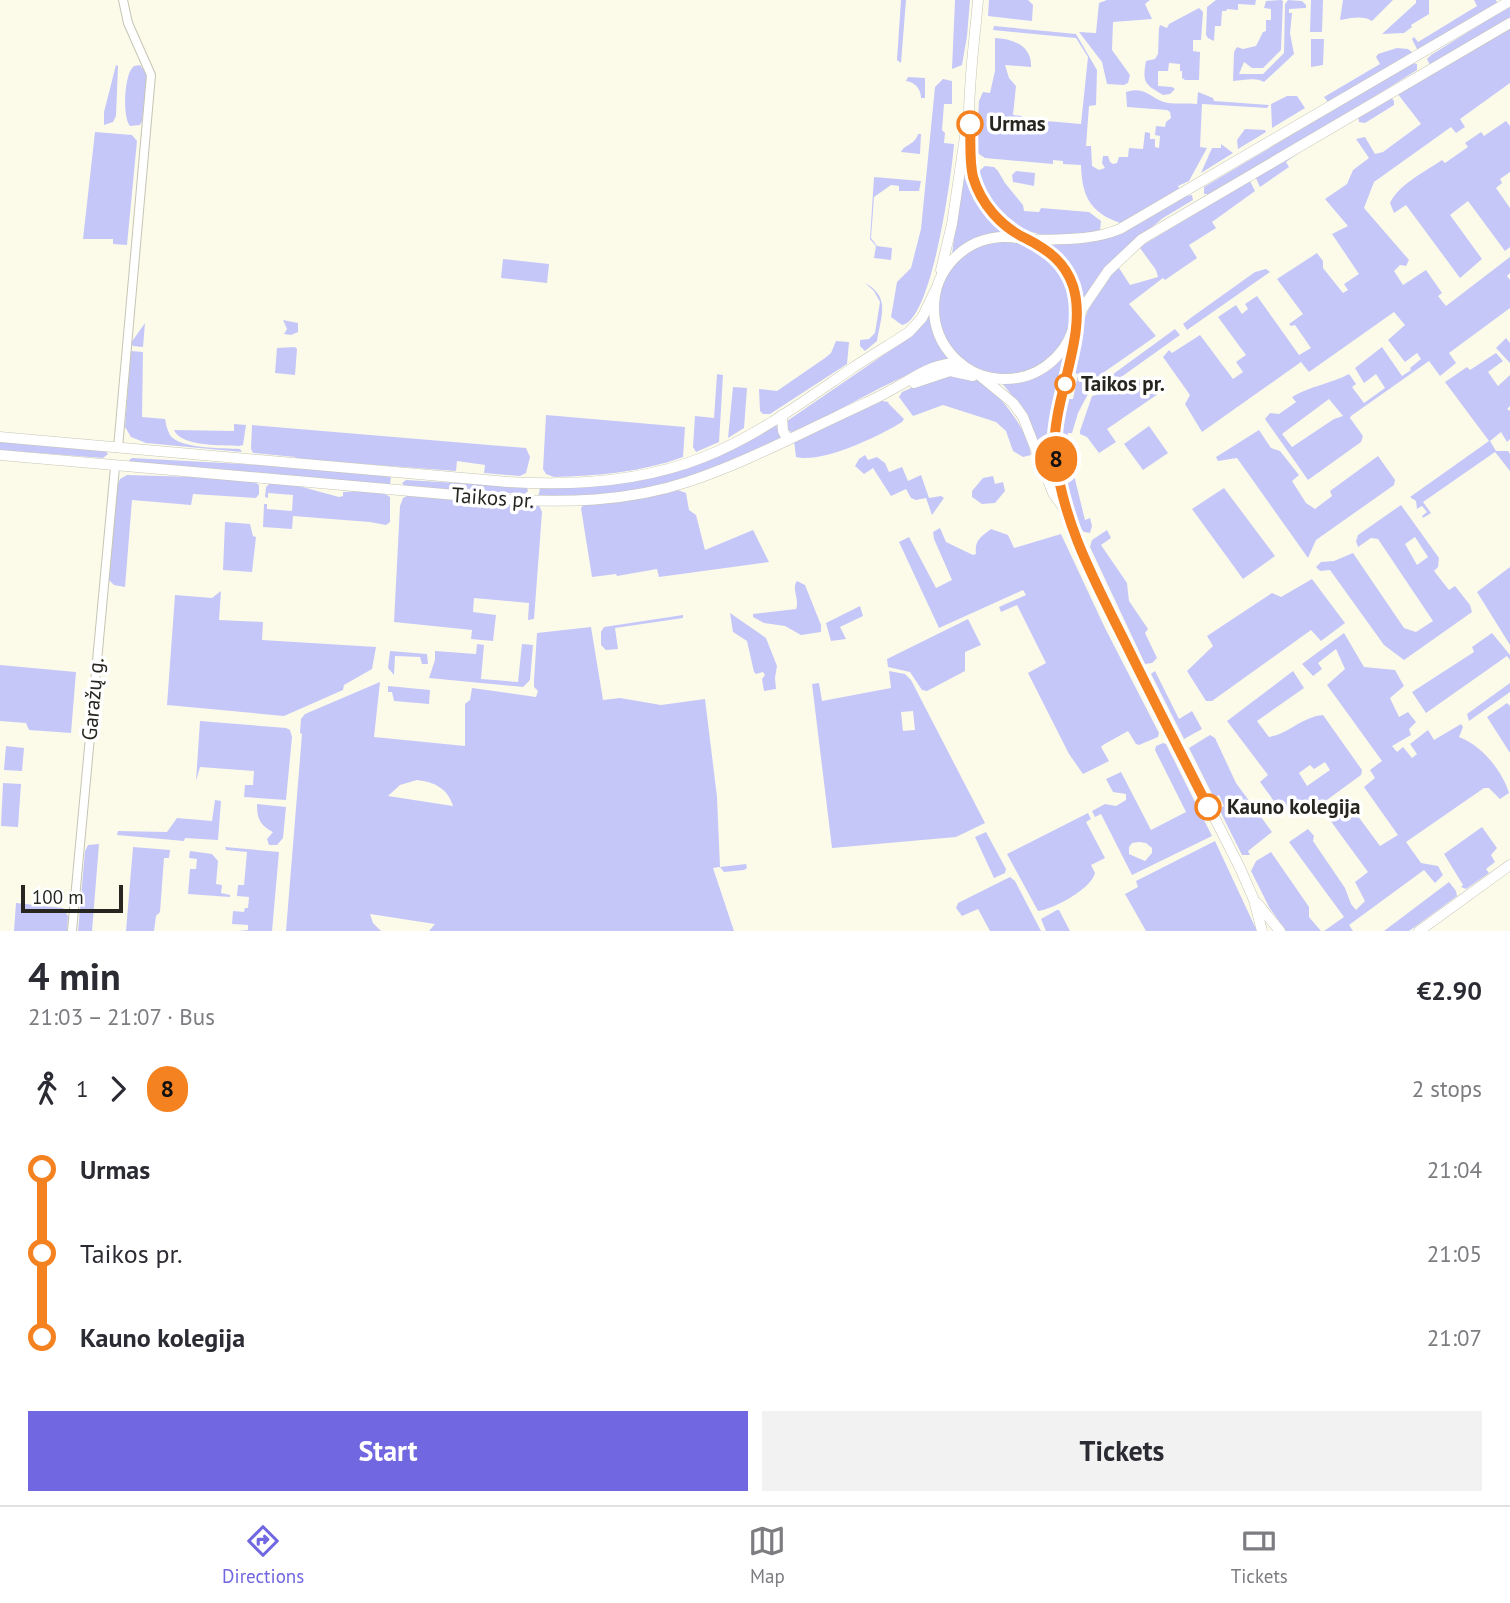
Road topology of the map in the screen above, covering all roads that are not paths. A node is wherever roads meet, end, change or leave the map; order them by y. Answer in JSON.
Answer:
{"nodes":[{"id":1,"x":123,"y":0,"type":"edge"},
{"id":2,"x":978,"y":0,"type":"edge"},
{"id":3,"x":1510,"y":1,"type":"edge"},
{"id":4,"x":1510,"y":23,"type":"edge"},
{"id":5,"x":1417,"y":56,"type":"junction"},
{"id":6,"x":1426,"y":72,"type":"junction"},
{"id":7,"x":970,"y":112,"type":"junction"},
{"id":8,"x":1193,"y":187,"type":"junction"},
{"id":9,"x":1202,"y":203,"type":"junction"},
{"id":10,"x":1028,"y":240,"type":"junction"},
{"id":11,"x":947,"y":242,"type":"junction"},
{"id":12,"x":939,"y":280,"type":"junction"},
{"id":13,"x":935,"y":291,"type":"junction"},
{"id":14,"x":922,"y":318,"type":"junction"},
{"id":15,"x":1075,"y":322,"type":"junction"},
{"id":16,"x":960,"y":363,"type":"junction"},
{"id":17,"x":979,"y":374,"type":"junction"},
{"id":18,"x":994,"y":388,"type":"junction"},
{"id":19,"x":890,"y":391,"type":"junction"},
{"id":20,"x":782,"y":415,"type":"junction"},
{"id":21,"x":0,"y":437,"type":"edge"},
{"id":22,"x":788,"y":440,"type":"junction"},
{"id":23,"x":118,"y":448,"type":"junction"},
{"id":24,"x":0,"y":455,"type":"edge"},
{"id":25,"x":115,"y":467,"type":"junction"},
{"id":26,"x":407,"y":473,"type":"junction"},
{"id":27,"x":534,"y":483,"type":"junction"},
{"id":28,"x":397,"y":490,"type":"junction"},
{"id":29,"x":525,"y":501,"type":"junction"},
{"id":30,"x":1065,"y":510,"type":"junction"},
{"id":31,"x":1510,"y":865,"type":"edge"},
{"id":32,"x":1254,"y":900,"type":"junction"},
{"id":33,"x":72,"y":931,"type":"edge"},
{"id":34,"x":1262,"y":931,"type":"edge"},
{"id":35,"x":1280,"y":931,"type":"edge"},
{"id":36,"x":1419,"y":931,"type":"edge"}],
"edges":[{"from":1,"to":23,"type":"street"},
{"from":2,"to":7,"type":"main road"},
{"from":3,"to":5,"type":"main road"},
{"from":4,"to":6,"type":"main road"},
{"from":5,"to":6,"type":"main road"},
{"from":5,"to":8,"type":"main road"},
{"from":6,"to":9,"type":"main road"},
{"from":7,"to":10,"type":"main road"},
{"from":7,"to":11,"type":"main road"},
{"from":8,"to":9,"type":"main road"},
{"from":8,"to":10,"type":"main road"},
{"from":9,"to":15,"type":"main road"},
{"from":10,"to":12,"type":"main road"},
{"from":10,"to":15,"type":"main road"},
{"from":11,"to":12,"type":"main road"},
{"from":11,"to":14,"type":"main road"},
{"from":12,"to":13,"type":"main road"},
{"from":13,"to":14,"type":"main road","name":"Taikos pr."},
{"from":13,"to":16,"type":"main road"},
{"from":14,"to":20,"type":"main road","name":"Taikos pr."},
{"from":15,"to":17,"type":"main road"},
{"from":15,"to":30,"type":"main road"},
{"from":16,"to":17,"type":"main road"},
{"from":16,"to":19,"type":"main road","name":"Taikos pr."},
{"from":17,"to":18,"type":"main road"},
{"from":18,"to":19,"type":"main road"},
{"from":18,"to":30,"type":"main road"},
{"from":19,"to":22,"type":"main road","name":"Taikos pr."},
{"from":20,"to":22,"type":"main road"},
{"from":20,"to":27,"type":"main road","name":"Taikos pr."},
{"from":21,"to":23,"type":"main road","name":"Taikos pr."},
{"from":22,"to":29,"type":"main road","name":"Taikos pr."},
{"from":23,"to":25,"type":"main road"},
{"from":23,"to":26,"type":"main road","name":"Taikos pr."},
{"from":24,"to":25,"type":"main road","name":"Taikos pr."},
{"from":25,"to":28,"type":"main road","name":"Taikos pr."},
{"from":25,"to":33,"type":"street","name":"Garažų g."},
{"from":26,"to":27,"type":"main road","name":"Taikos pr."},
{"from":26,"to":28,"type":"main road"},
{"from":27,"to":29,"type":"main road"},
{"from":28,"to":29,"type":"main road","name":"Taikos pr."},
{"from":30,"to":32,"type":"main road"},
{"from":31,"to":36,"type":"main road"},
{"from":32,"to":34,"type":"main road"},
{"from":32,"to":35,"type":"main road"}]}
